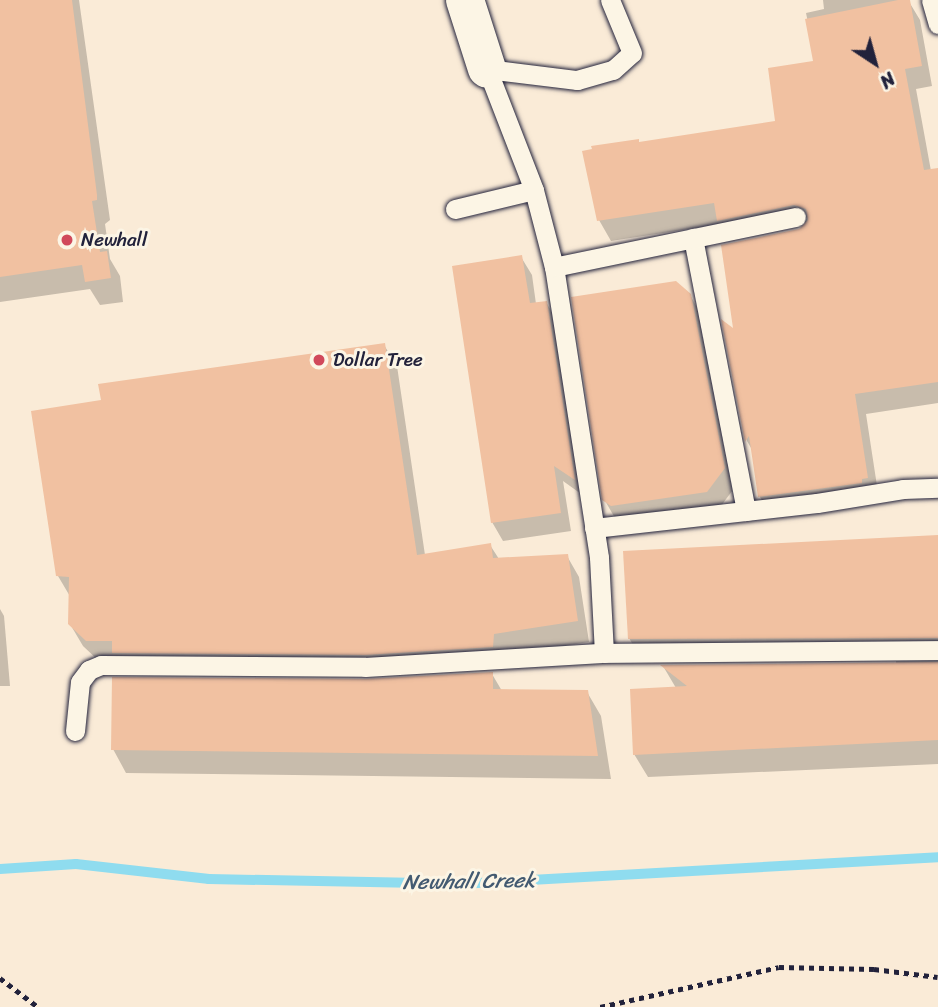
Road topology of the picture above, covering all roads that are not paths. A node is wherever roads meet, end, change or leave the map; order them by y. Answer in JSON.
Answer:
{"nodes":[{"id":1,"x":465,"y":0,"type":"edge"},
{"id":2,"x":610,"y":0,"type":"edge"},
{"id":3,"x":930,"y":0,"type":"edge"},
{"id":4,"x":938,"y":24,"type":"edge"},
{"id":5,"x":487,"y":69,"type":"junction"},
{"id":6,"x":534,"y":190,"type":"junction"},
{"id":7,"x":455,"y":209,"type":"dead end"},
{"id":8,"x":796,"y":216,"type":"dead end"},
{"id":9,"x":693,"y":238,"type":"junction"},
{"id":10,"x":554,"y":267,"type":"junction"},
{"id":11,"x":938,"y":488,"type":"edge"},
{"id":12,"x":746,"y":511,"type":"junction"},
{"id":13,"x":594,"y":528,"type":"junction"},
{"id":14,"x":938,"y":650,"type":"edge"},
{"id":15,"x":604,"y":653,"type":"junction"},
{"id":16,"x":75,"y":731,"type":"dead end"}],
"edges":[{"from":1,"to":5,"type":"street"},
{"from":2,"to":5,"type":"lane"},
{"from":3,"to":4,"type":"lane"},
{"from":5,"to":6,"type":"lane"},
{"from":6,"to":7,"type":"lane"},
{"from":6,"to":10,"type":"lane"},
{"from":8,"to":9,"type":"lane"},
{"from":9,"to":10,"type":"lane"},
{"from":9,"to":12,"type":"lane"},
{"from":10,"to":13,"type":"lane"},
{"from":11,"to":12,"type":"lane"},
{"from":12,"to":13,"type":"lane"},
{"from":13,"to":15,"type":"lane"},
{"from":14,"to":15,"type":"lane"},
{"from":15,"to":16,"type":"lane"}]}
